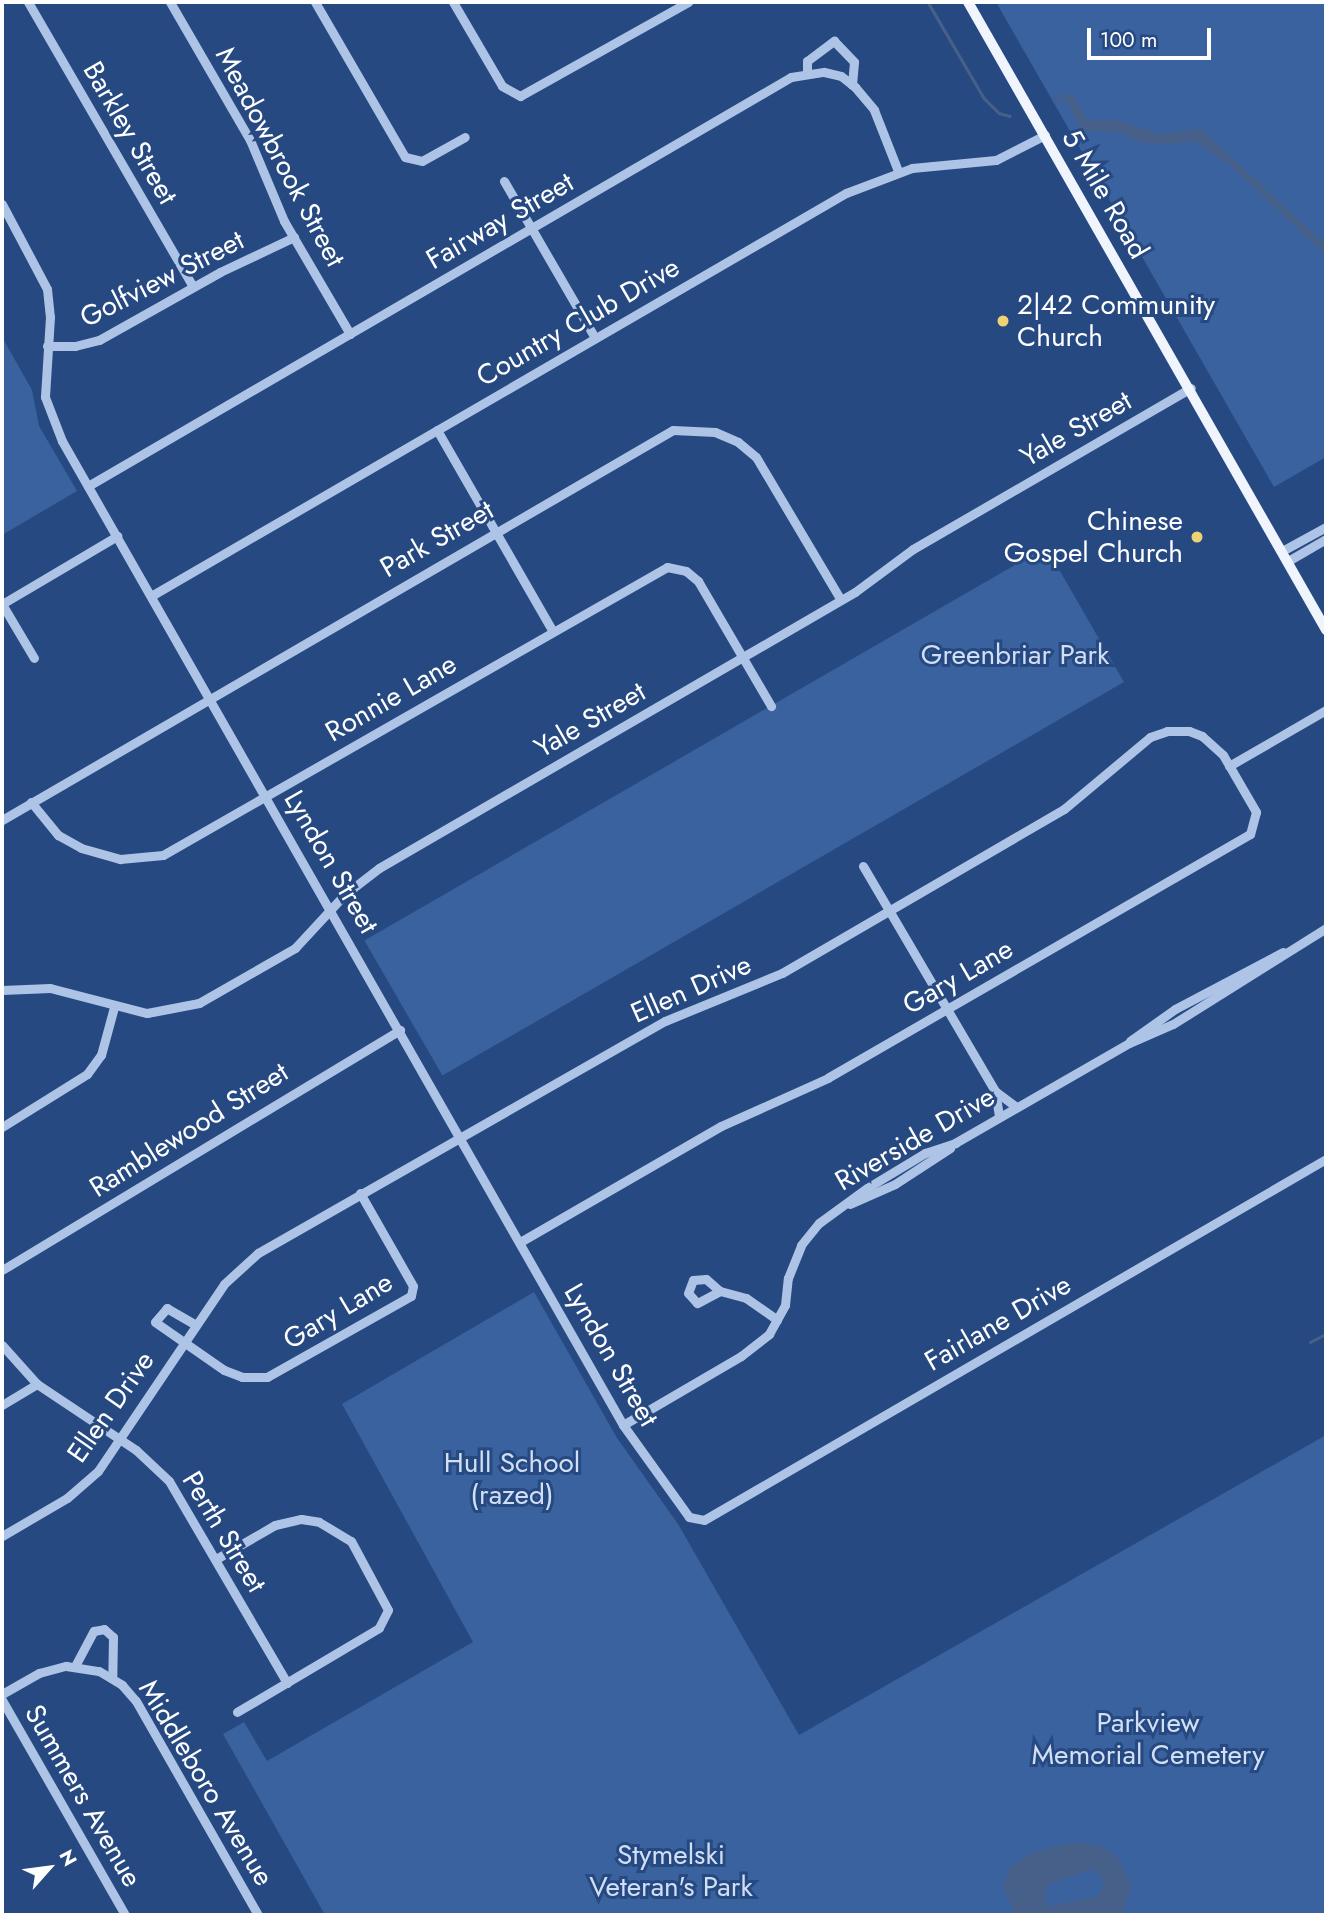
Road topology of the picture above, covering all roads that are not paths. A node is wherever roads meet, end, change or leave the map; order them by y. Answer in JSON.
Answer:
{"nodes":[{"id":1,"x":28,"y":2,"type":"edge"},
{"id":2,"x":170,"y":2,"type":"edge"},
{"id":3,"x":315,"y":2,"type":"edge"},
{"id":4,"x":453,"y":2,"type":"edge"},
{"id":5,"x":688,"y":2,"type":"edge"},
{"id":6,"x":968,"y":2,"type":"edge"},
{"id":7,"x":807,"y":73,"type":"junction"},
{"id":8,"x":852,"y":85,"type":"junction"},
{"id":9,"x":1045,"y":135,"type":"junction"},
{"id":10,"x":465,"y":137,"type":"dead end"},
{"id":11,"x":898,"y":171,"type":"junction"},
{"id":12,"x":504,"y":181,"type":"dead end"},
{"id":13,"x":2,"y":204,"type":"edge"},
{"id":14,"x":533,"y":228,"type":"junction"},
{"id":15,"x":294,"y":237,"type":"junction"},
{"id":16,"x":193,"y":287,"type":"junction"},
{"id":17,"x":350,"y":334,"type":"junction"},
{"id":18,"x":595,"y":338,"type":"junction"},
{"id":19,"x":47,"y":346,"type":"junction"},
{"id":20,"x":1191,"y":388,"type":"junction"},
{"id":21,"x":437,"y":430,"type":"junction"},
{"id":22,"x":88,"y":486,"type":"junction"},
{"id":23,"x":1326,"y":527,"type":"edge"},
{"id":24,"x":495,"y":531,"type":"junction"},
{"id":25,"x":117,"y":536,"type":"junction"},
{"id":26,"x":1326,"y":538,"type":"edge"},
{"id":27,"x":1285,"y":556,"type":"junction"},
{"id":28,"x":151,"y":596,"type":"junction"},
{"id":29,"x":841,"y":600,"type":"junction"},
{"id":30,"x":2,"y":604,"type":"edge"},
{"id":31,"x":552,"y":630,"type":"junction"},
{"id":32,"x":1326,"y":630,"type":"edge"},
{"id":33,"x":743,"y":657,"type":"junction"},
{"id":34,"x":34,"y":658,"type":"dead end"},
{"id":35,"x":210,"y":697,"type":"junction"},
{"id":36,"x":771,"y":706,"type":"dead end"},
{"id":37,"x":1326,"y":710,"type":"edge"},
{"id":38,"x":1230,"y":766,"type":"junction"},
{"id":39,"x":268,"y":796,"type":"junction"},
{"id":40,"x":32,"y":802,"type":"junction"},
{"id":41,"x":2,"y":820,"type":"edge"},
{"id":42,"x":863,"y":866,"type":"dead end"},
{"id":43,"x":331,"y":908,"type":"junction"},
{"id":44,"x":889,"y":910,"type":"junction"},
{"id":45,"x":1326,"y":928,"type":"edge"},
{"id":46,"x":2,"y":990,"type":"edge"},
{"id":47,"x":114,"y":1007,"type":"junction"},
{"id":48,"x":946,"y":1010,"type":"junction"},
{"id":49,"x":400,"y":1030,"type":"junction"},
{"id":50,"x":995,"y":1091,"type":"junction"},
{"id":51,"x":1016,"y":1107,"type":"junction"},
{"id":52,"x":999,"y":1116,"type":"junction"},
{"id":53,"x":2,"y":1127,"type":"edge"},
{"id":54,"x":460,"y":1136,"type":"junction"},
{"id":55,"x":1326,"y":1159,"type":"edge"},
{"id":56,"x":360,"y":1193,"type":"junction"},
{"id":57,"x":520,"y":1242,"type":"junction"},
{"id":58,"x":2,"y":1270,"type":"edge"},
{"id":59,"x":720,"y":1290,"type":"dead end"},
{"id":60,"x":777,"y":1320,"type":"junction"},
{"id":61,"x":196,"y":1325,"type":"junction"},
{"id":62,"x":2,"y":1345,"type":"edge"},
{"id":63,"x":183,"y":1345,"type":"junction"},
{"id":64,"x":37,"y":1384,"type":"junction"},
{"id":65,"x":2,"y":1405,"type":"edge"},
{"id":66,"x":623,"y":1425,"type":"junction"},
{"id":67,"x":121,"y":1440,"type":"junction"},
{"id":68,"x":692,"y":1519,"type":"joint"},
{"id":69,"x":2,"y":1536,"type":"edge"},
{"id":70,"x":216,"y":1559,"type":"junction"},
{"id":71,"x":75,"y":1665,"type":"junction"},
{"id":72,"x":112,"y":1676,"type":"junction"},
{"id":73,"x":287,"y":1683,"type":"junction"},
{"id":74,"x":2,"y":1694,"type":"edge"},
{"id":75,"x":2,"y":1700,"type":"edge"},
{"id":76,"x":237,"y":1712,"type":"dead end"},
{"id":77,"x":125,"y":1915,"type":"edge"},
{"id":78,"x":258,"y":1915,"type":"edge"}],
"edges":[{"from":1,"to":16,"type":"street","name":"Barkley Street"},
{"from":2,"to":15,"type":"street","name":"Meadowbrook Street"},
{"from":3,"to":10,"type":"street"},
{"from":4,"to":5,"type":"street"},
{"from":6,"to":9,"type":"main road","name":"5 Mile Road"},
{"from":7,"to":8,"type":"street","name":"Fairway Street"},
{"from":7,"to":8,"type":"street"},
{"from":7,"to":14,"type":"street","name":"Fairway Street"},
{"from":8,"to":11,"type":"street"},
{"from":9,"to":11,"type":"street","name":"Country Club Drive"},
{"from":9,"to":20,"type":"main road","name":"5 Mile Road"},
{"from":11,"to":18,"type":"street","name":"Country Club Drive"},
{"from":12,"to":14,"type":"street"},
{"from":13,"to":19,"type":"street","name":"Lyndon Street"},
{"from":14,"to":17,"type":"street","name":"Fairway Street"},
{"from":14,"to":18,"type":"street"},
{"from":15,"to":16,"type":"street","name":"Golfview Street"},
{"from":15,"to":17,"type":"street","name":"Meadowbrook Street"},
{"from":16,"to":19,"type":"street","name":"Golfview Street"},
{"from":17,"to":22,"type":"street","name":"Fairway Street"},
{"from":18,"to":21,"type":"street","name":"Country Club Drive"},
{"from":19,"to":22,"type":"street","name":"Lyndon Street"},
{"from":20,"to":27,"type":"main road","name":"5 Mile Road"},
{"from":20,"to":29,"type":"street","name":"Yale Street"},
{"from":21,"to":24,"type":"street"},
{"from":21,"to":28,"type":"street","name":"Country Club Drive"},
{"from":22,"to":25,"type":"street","name":"Lyndon Street"},
{"from":23,"to":27,"type":"street"},
{"from":24,"to":29,"type":"street","name":"Park Street"},
{"from":24,"to":31,"type":"street"},
{"from":24,"to":35,"type":"street","name":"Park Street"},
{"from":25,"to":28,"type":"street","name":"Lyndon Street"},
{"from":25,"to":30,"type":"street"},
{"from":26,"to":27,"type":"street"},
{"from":27,"to":32,"type":"main road","name":"5 Mile Road"},
{"from":28,"to":35,"type":"street","name":"Lyndon Street"},
{"from":29,"to":33,"type":"street","name":"Yale Street"},
{"from":30,"to":34,"type":"street"},
{"from":31,"to":33,"type":"street","name":"Ronnie Lane"},
{"from":31,"to":39,"type":"street","name":"Ronnie Lane"},
{"from":33,"to":36,"type":"street","name":"Ronnie Lane"},
{"from":33,"to":43,"type":"street","name":"Yale Street"},
{"from":35,"to":39,"type":"street","name":"Lyndon Street"},
{"from":35,"to":40,"type":"street","name":"Park Street"},
{"from":37,"to":38,"type":"street"},
{"from":38,"to":44,"type":"street","name":"Ellen Drive"},
{"from":38,"to":48,"type":"street","name":"Gary Lane"},
{"from":39,"to":40,"type":"street","name":"Ronnie Lane"},
{"from":39,"to":43,"type":"street","name":"Lyndon Street"},
{"from":40,"to":41,"type":"street","name":"Park Street"},
{"from":42,"to":44,"type":"street"},
{"from":43,"to":47,"type":"street","name":"Yale Street"},
{"from":43,"to":49,"type":"street","name":"Lyndon Street"},
{"from":44,"to":48,"type":"street"},
{"from":44,"to":54,"type":"street","name":"Ellen Drive"},
{"from":45,"to":51,"type":"street","name":"Riverside Drive"},
{"from":46,"to":47,"type":"street","name":"Yale Street"},
{"from":47,"to":53,"type":"street"},
{"from":48,"to":50,"type":"street"},
{"from":48,"to":57,"type":"street","name":"Gary Lane"},
{"from":49,"to":54,"type":"street","name":"Lyndon Street"},
{"from":49,"to":58,"type":"street","name":"Ramblewood Street"},
{"from":50,"to":51,"type":"street"},
{"from":50,"to":52,"type":"street"},
{"from":51,"to":52,"type":"street","name":"Riverside Drive"},
{"from":52,"to":60,"type":"street","name":"Riverside Drive"},
{"from":54,"to":56,"type":"street","name":"Ellen Drive"},
{"from":54,"to":57,"type":"street","name":"Lyndon Street"},
{"from":55,"to":68,"type":"street","name":"Fairlane Drive"},
{"from":56,"to":61,"type":"street","name":"Ellen Drive"},
{"from":56,"to":63,"type":"street","name":"Gary Lane"},
{"from":57,"to":66,"type":"street","name":"Lyndon Street"},
{"from":59,"to":60,"type":"street"},
{"from":60,"to":66,"type":"street","name":"Riverside Drive"},
{"from":61,"to":63,"type":"street","name":"Ellen Drive"},
{"from":61,"to":63,"type":"street","name":"Ellen Drive"},
{"from":62,"to":64,"type":"street","name":"Perth Street"},
{"from":63,"to":67,"type":"street","name":"Ellen Drive"},
{"from":64,"to":65,"type":"street"},
{"from":64,"to":67,"type":"street","name":"Perth Street"},
{"from":66,"to":68,"type":"street","name":"Lyndon Street"},
{"from":67,"to":69,"type":"street","name":"Ellen Drive"},
{"from":67,"to":70,"type":"street","name":"Perth Street"},
{"from":70,"to":73,"type":"street","name":"Perth Street"},
{"from":70,"to":73,"type":"street"},
{"from":71,"to":72,"type":"street","name":"Middleboro Avenue"},
{"from":71,"to":72,"type":"street","name":"Middleboro Avenue"},
{"from":71,"to":74,"type":"street"},
{"from":72,"to":78,"type":"street","name":"Middleboro Avenue"},
{"from":73,"to":76,"type":"street"},
{"from":75,"to":77,"type":"street","name":"Summers Avenue"}]}
